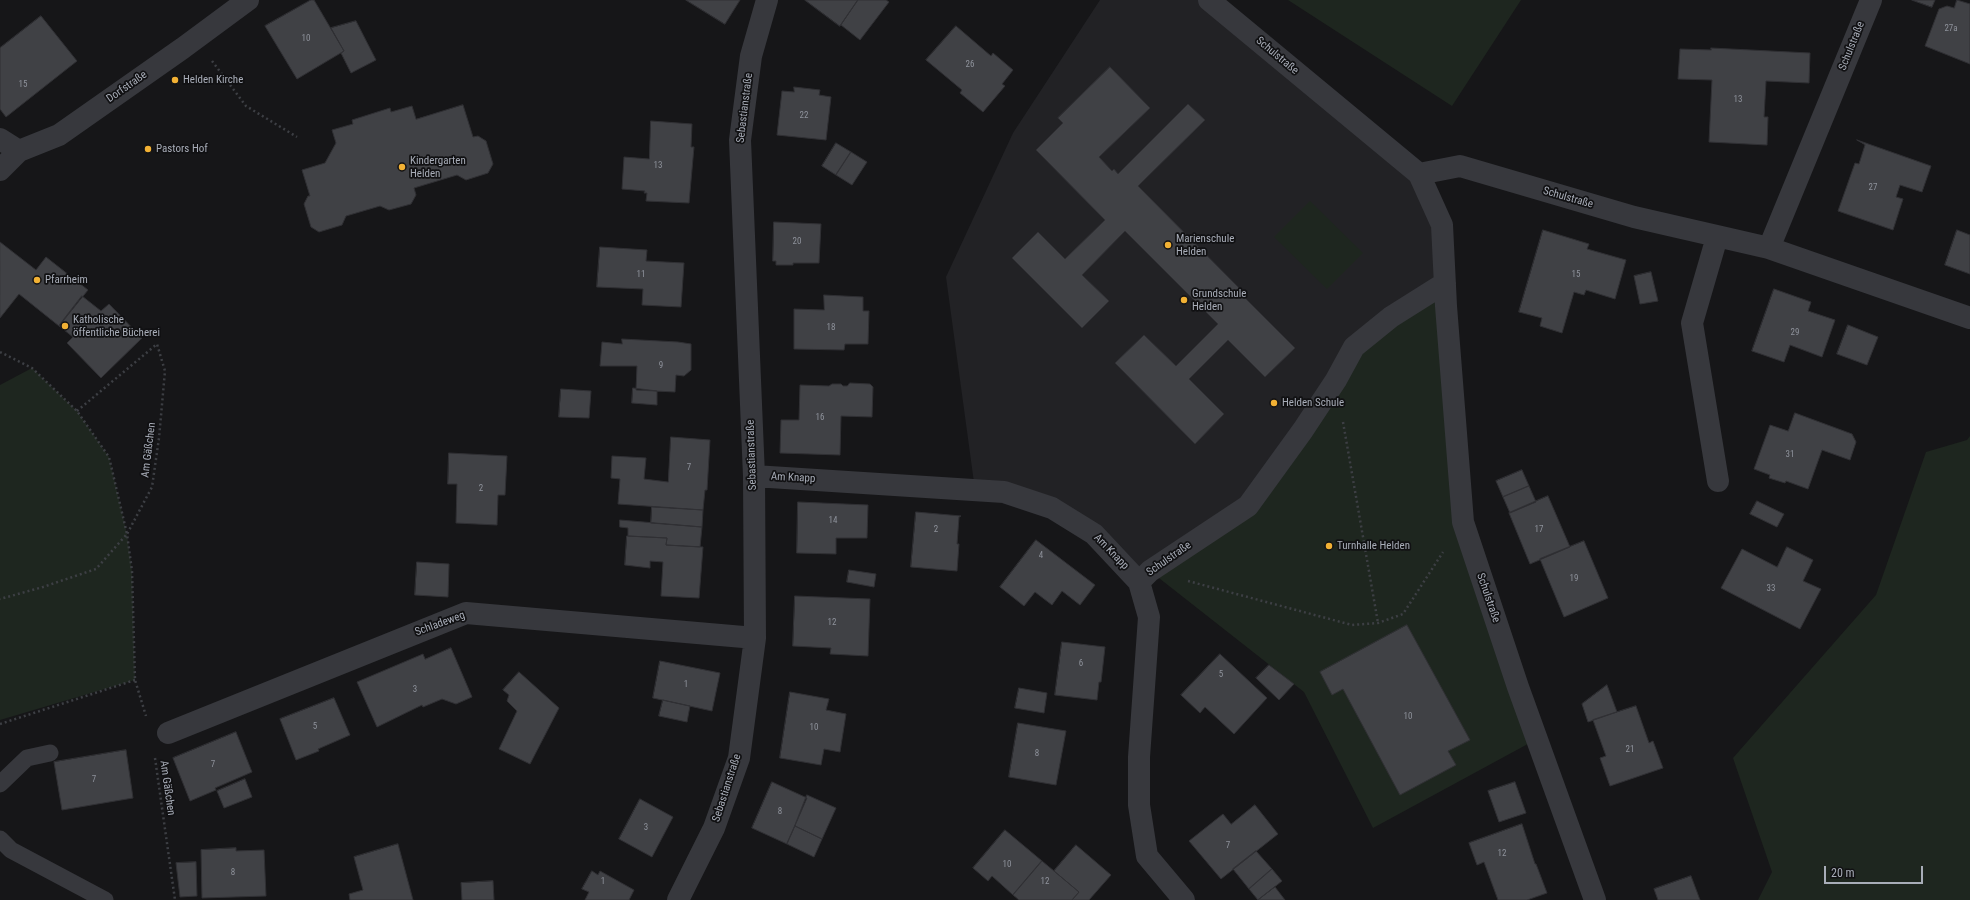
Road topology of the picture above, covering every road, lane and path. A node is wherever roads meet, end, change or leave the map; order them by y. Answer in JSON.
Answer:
{"nodes":[{"id":1,"x":248,"y":0,"type":"edge"},
{"id":2,"x":767,"y":0,"type":"edge"},
{"id":3,"x":1209,"y":0,"type":"edge"},
{"id":4,"x":1871,"y":0,"type":"edge"},
{"id":5,"x":183,"y":48,"type":"junction"},
{"id":6,"x":297,"y":137,"type":"dead end"},
{"id":7,"x":0,"y":139,"type":"edge"},
{"id":8,"x":19,"y":151,"type":"junction"},
{"id":9,"x":0,"y":170,"type":"edge"},
{"id":10,"x":1419,"y":174,"type":"junction"},
{"id":11,"x":1717,"y":237,"type":"junction"},
{"id":12,"x":1769,"y":248,"type":"junction"},
{"id":13,"x":1444,"y":283,"type":"junction"},
{"id":14,"x":1970,"y":318,"type":"edge"},
{"id":15,"x":0,"y":352,"type":"edge"},
{"id":16,"x":1336,"y":380,"type":"junction"},
{"id":17,"x":77,"y":411,"type":"junction"},
{"id":18,"x":754,"y":476,"type":"junction"},
{"id":19,"x":1718,"y":481,"type":"dead end"},
{"id":20,"x":1462,"y":522,"type":"junction"},
{"id":21,"x":126,"y":534,"type":"junction"},
{"id":22,"x":1145,"y":576,"type":"junction"},
{"id":23,"x":0,"y":598,"type":"edge"},
{"id":24,"x":1378,"y":623,"type":"junction"},
{"id":25,"x":755,"y":638,"type":"junction"},
{"id":26,"x":135,"y":680,"type":"junction"},
{"id":27,"x":146,"y":717,"type":"dead end"},
{"id":28,"x":0,"y":724,"type":"edge"},
{"id":29,"x":168,"y":733,"type":"dead end"},
{"id":30,"x":50,"y":753,"type":"dead end"},
{"id":31,"x":155,"y":755,"type":"dead end"},
{"id":32,"x":0,"y":784,"type":"edge"},
{"id":33,"x":0,"y":839,"type":"edge"},
{"id":34,"x":105,"y":900,"type":"edge"},
{"id":35,"x":175,"y":900,"type":"edge"},
{"id":36,"x":678,"y":900,"type":"edge"},
{"id":37,"x":1184,"y":900,"type":"edge"},
{"id":38,"x":1595,"y":900,"type":"edge"}],
"edges":[{"from":1,"to":5,"type":"street","name":"Dorfstraße"},
{"from":2,"to":18,"type":"street","name":"Sebastianstraße"},
{"from":3,"to":10,"type":"street","name":"Schulstraße"},
{"from":4,"to":12,"type":"street","name":"Schulstraße"},
{"from":5,"to":6,"type":"path"},
{"from":5,"to":8,"type":"street","name":"Dorfstraße"},
{"from":7,"to":8,"type":"street"},
{"from":8,"to":9,"type":"street"},
{"from":10,"to":11,"type":"street","name":"Schulstraße"},
{"from":10,"to":13,"type":"street","name":"Schulstraße"},
{"from":11,"to":12,"type":"street","name":"Schulstraße"},
{"from":11,"to":19,"type":"street"},
{"from":12,"to":14,"type":"street","name":"Schulstraße"},
{"from":13,"to":16,"type":"street","name":"Schulstraße"},
{"from":13,"to":20,"type":"street","name":"Schulstraße"},
{"from":15,"to":17,"type":"path"},
{"from":16,"to":22,"type":"street","name":"Schulstraße"},
{"from":16,"to":24,"type":"path"},
{"from":17,"to":21,"type":"path"},
{"from":17,"to":21,"type":"path","name":"Am Gäßchen"},
{"from":18,"to":22,"type":"street","name":"Am Knapp"},
{"from":18,"to":25,"type":"street","name":"Sebastianstraße"},
{"from":20,"to":24,"type":"path"},
{"from":20,"to":38,"type":"street","name":"Schulstraße"},
{"from":21,"to":23,"type":"path"},
{"from":21,"to":26,"type":"path"},
{"from":22,"to":24,"type":"path"},
{"from":22,"to":37,"type":"street","name":"Am Knapp"},
{"from":25,"to":29,"type":"street","name":"Schladeweg"},
{"from":25,"to":36,"type":"street","name":"Sebastianstraße"},
{"from":26,"to":27,"type":"path"},
{"from":26,"to":28,"type":"path"},
{"from":30,"to":32,"type":"lane"},
{"from":31,"to":35,"type":"path","name":"Am Gäßchen"},
{"from":33,"to":34,"type":"lane"}]}
